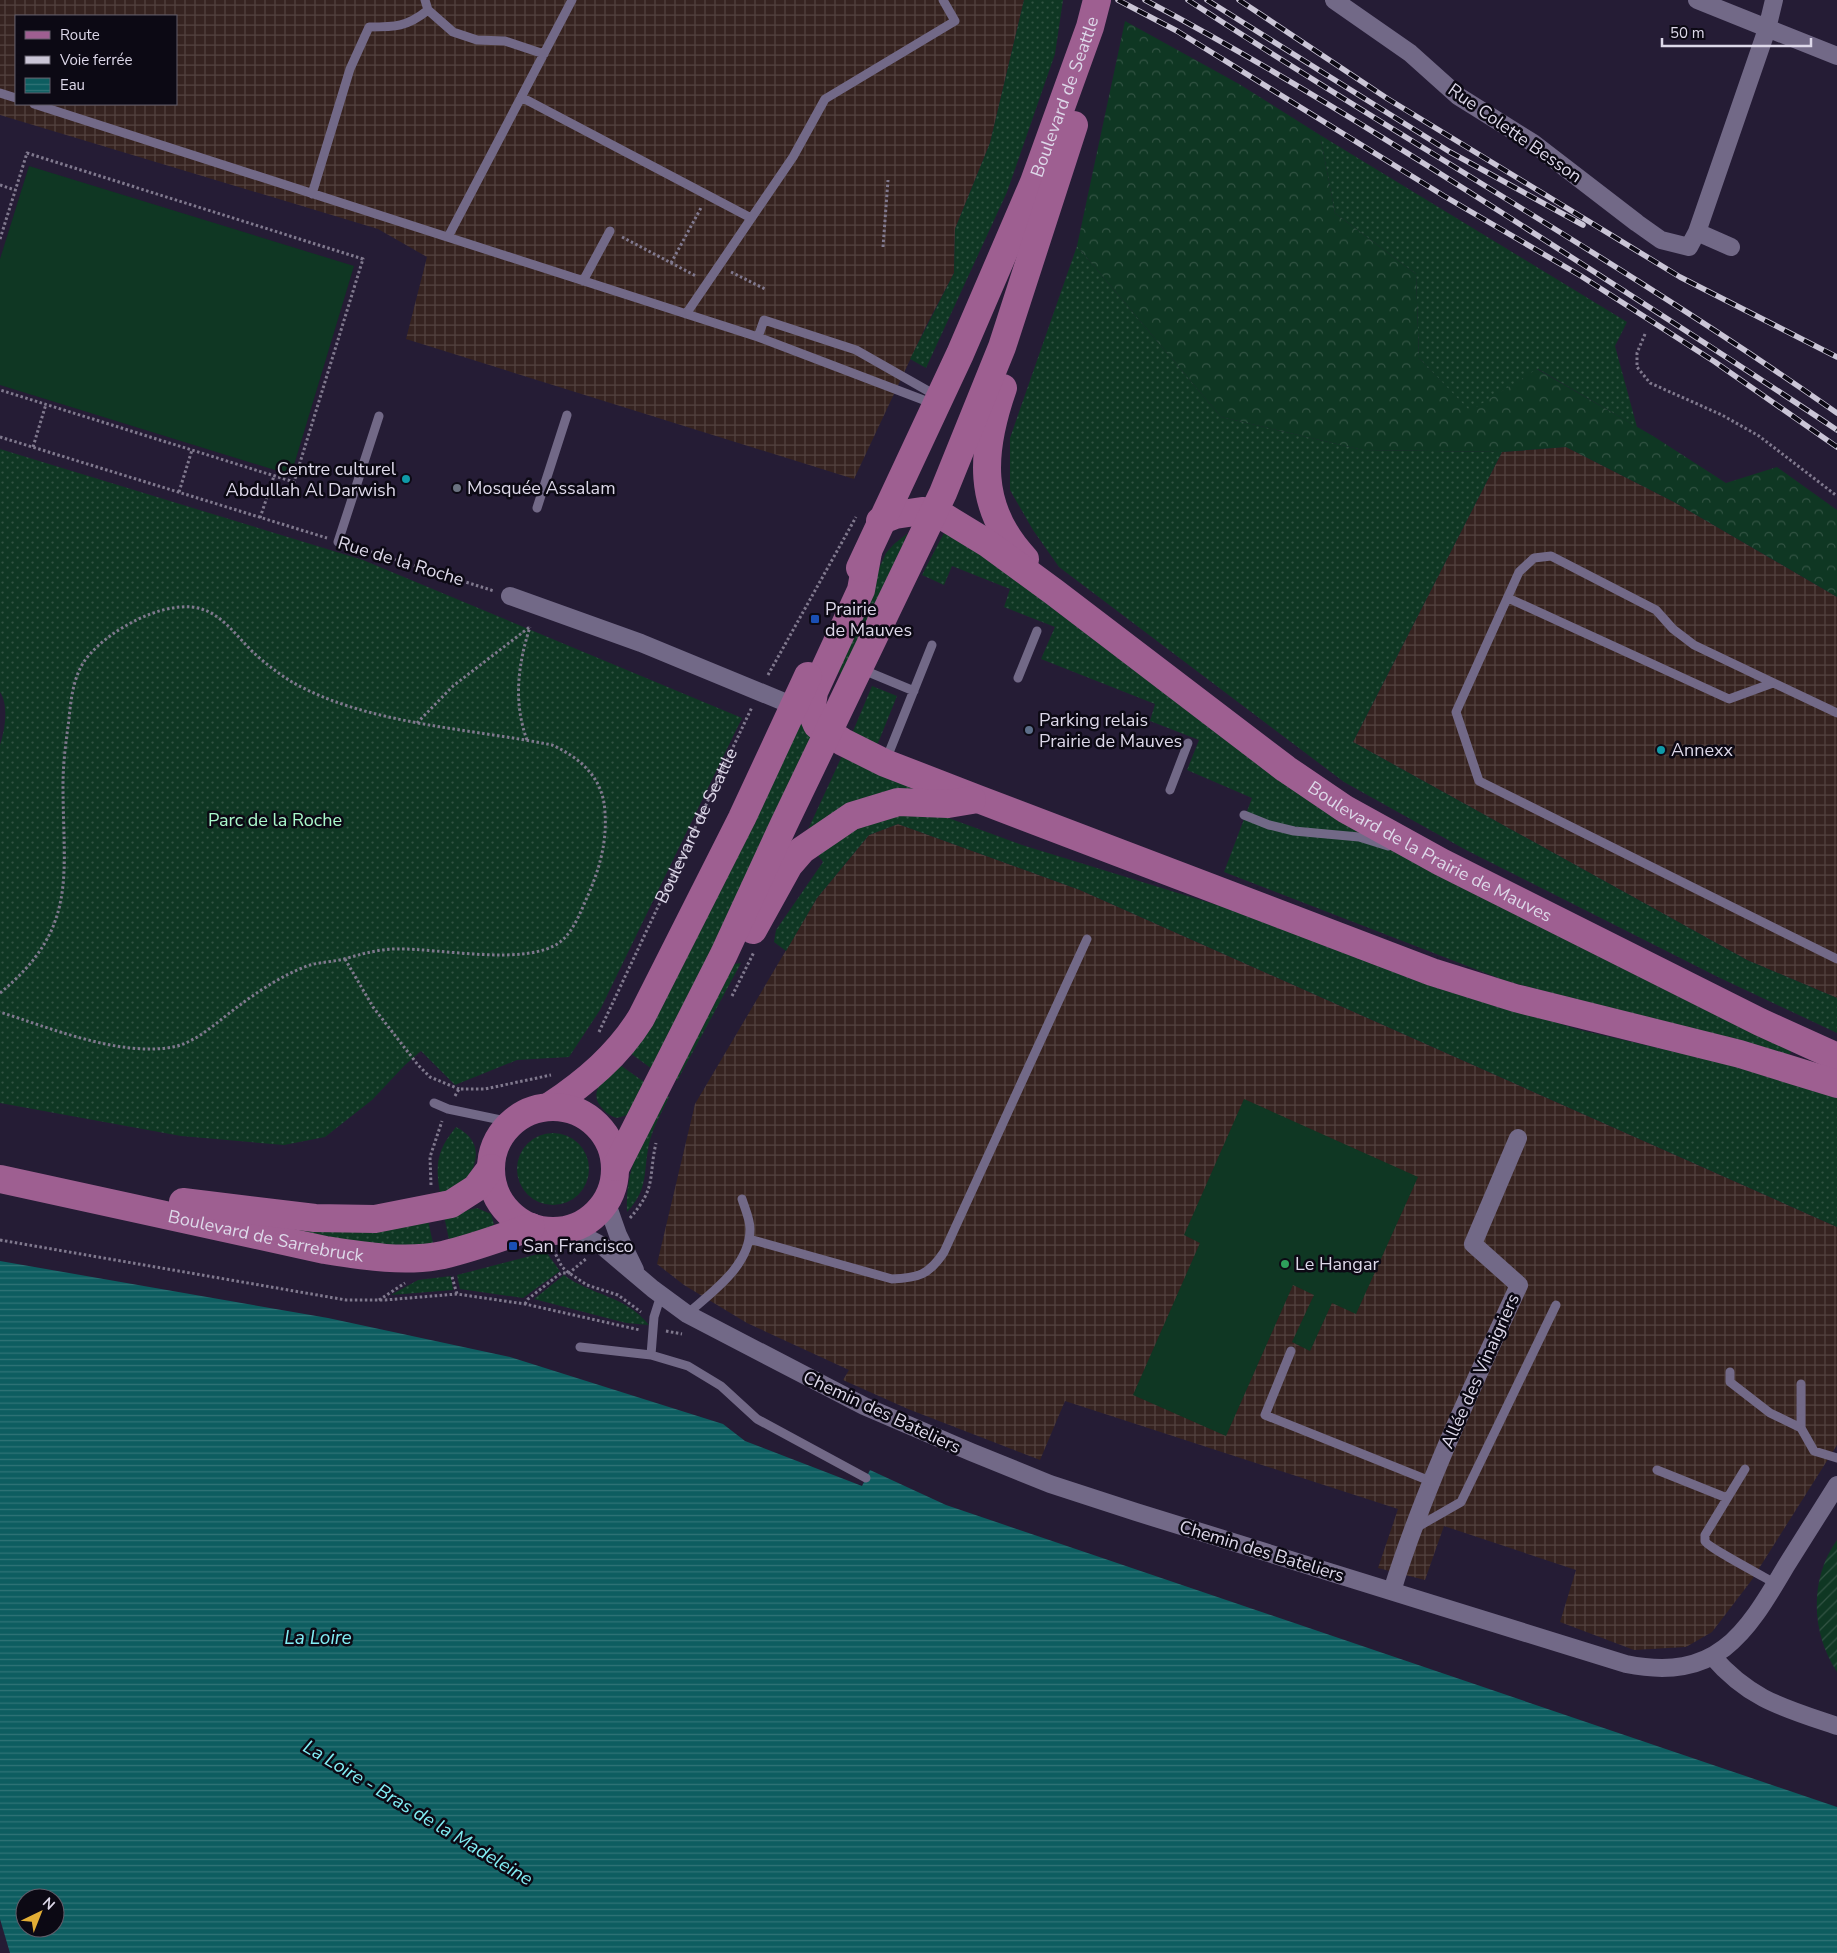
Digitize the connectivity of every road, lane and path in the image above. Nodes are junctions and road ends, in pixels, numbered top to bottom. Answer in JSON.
{"nodes":[{"id":1,"x":425,"y":0,"type":"edge"},
{"id":2,"x":572,"y":0,"type":"edge"},
{"id":3,"x":943,"y":0,"type":"edge"},
{"id":4,"x":1097,"y":0,"type":"edge"},
{"id":5,"x":1334,"y":0,"type":"edge"},
{"id":6,"x":1696,"y":0,"type":"edge"},
{"id":7,"x":1774,"y":0,"type":"edge"},
{"id":8,"x":428,"y":10,"type":"junction"},
{"id":9,"x":1090,"y":27,"type":"junction"},
{"id":10,"x":1767,"y":29,"type":"junction"},
{"id":11,"x":544,"y":54,"type":"junction"},
{"id":12,"x":1837,"y":56,"type":"edge"},
{"id":13,"x":0,"y":93,"type":"edge"},
{"id":14,"x":521,"y":97,"type":"junction"},
{"id":15,"x":15,"y":98,"type":"edge"},
{"id":16,"x":37,"y":105,"type":"edge"},
{"id":17,"x":888,"y":180,"type":"dead end"},
{"id":18,"x":0,"y":185,"type":"edge"},
{"id":19,"x":16,"y":190,"type":"junction"},
{"id":20,"x":1054,"y":192,"type":"junction"},
{"id":21,"x":312,"y":194,"type":"junction"},
{"id":22,"x":708,"y":195,"type":"junction"},
{"id":23,"x":751,"y":218,"type":"junction"},
{"id":24,"x":610,"y":231,"type":"joint"},
{"id":25,"x":1697,"y":232,"type":"junction"},
{"id":26,"x":448,"y":238,"type":"junction"},
{"id":27,"x":0,"y":239,"type":"edge"},
{"id":28,"x":883,"y":247,"type":"dead end"},
{"id":29,"x":1731,"y":247,"type":"dead end"},
{"id":30,"x":671,"y":263,"type":"junction"},
{"id":31,"x":720,"y":266,"type":"junction"},
{"id":32,"x":583,"y":281,"type":"junction"},
{"id":33,"x":708,"y":282,"type":"junction"},
{"id":34,"x":764,"y":289,"type":"dead end"},
{"id":35,"x":686,"y":314,"type":"junction"},
{"id":36,"x":1645,"y":334,"type":"dead end"},
{"id":37,"x":758,"y":336,"type":"junction"},
{"id":38,"x":0,"y":390,"type":"edge"},
{"id":39,"x":938,"y":401,"type":"junction"},
{"id":40,"x":46,"y":404,"type":"junction"},
{"id":41,"x":567,"y":415,"type":"dead end"},
{"id":42,"x":379,"y":416,"type":"dead end"},
{"id":43,"x":0,"y":437,"type":"edge"},
{"id":44,"x":964,"y":439,"type":"junction"},
{"id":45,"x":32,"y":448,"type":"junction"},
{"id":46,"x":192,"y":450,"type":"junction"},
{"id":47,"x":274,"y":476,"type":"junction"},
{"id":48,"x":179,"y":492,"type":"junction"},
{"id":49,"x":1837,"y":496,"type":"edge"},
{"id":50,"x":536,"y":508,"type":"dead end"},
{"id":51,"x":934,"y":512,"type":"junction"},
{"id":52,"x":870,"y":516,"type":"junction"},
{"id":53,"x":260,"y":518,"type":"junction"},
{"id":54,"x":338,"y":542,"type":"junction"},
{"id":55,"x":868,"y":552,"type":"junction"},
{"id":56,"x":1054,"y":592,"type":"junction"},
{"id":57,"x":510,"y":596,"type":"joint"},
{"id":58,"x":1508,"y":598,"type":"junction"},
{"id":59,"x":537,"y":605,"type":"junction"},
{"id":60,"x":531,"y":626,"type":"junction"},
{"id":61,"x":1037,"y":631,"type":"dead end"},
{"id":62,"x":932,"y":645,"type":"dead end"},
{"id":63,"x":860,"y":668,"type":"junction"},
{"id":64,"x":1018,"y":678,"type":"dead end"},
{"id":65,"x":1774,"y":682,"type":"junction"},
{"id":66,"x":760,"y":690,"type":"junction"},
{"id":67,"x":914,"y":691,"type":"junction"},
{"id":68,"x":794,"y":706,"type":"junction"},
{"id":69,"x":1837,"y":713,"type":"edge"},
{"id":70,"x":416,"y":723,"type":"junction"},
{"id":71,"x":828,"y":734,"type":"junction"},
{"id":72,"x":528,"y":740,"type":"junction"},
{"id":73,"x":1188,"y":743,"type":"dead end"},
{"id":74,"x":885,"y":762,"type":"junction"},
{"id":75,"x":1170,"y":790,"type":"dead end"},
{"id":76,"x":978,"y":800,"type":"junction"},
{"id":77,"x":1244,"y":815,"type":"dead end"},
{"id":78,"x":1442,"y":862,"type":"junction"},
{"id":79,"x":1087,"y":939,"type":"dead end"},
{"id":80,"x":724,"y":954,"type":"junction"},
{"id":81,"x":345,"y":958,"type":"junction"},
{"id":82,"x":1837,"y":959,"type":"edge"},
{"id":83,"x":0,"y":993,"type":"edge"},
{"id":84,"x":0,"y":1012,"type":"edge"},
{"id":85,"x":594,"y":1039,"type":"dead end"},
{"id":86,"x":1837,"y":1057,"type":"edge"},
{"id":87,"x":560,"y":1072,"type":"dead end"},
{"id":88,"x":1837,"y":1084,"type":"edge"},
{"id":89,"x":459,"y":1089,"type":"junction"},
{"id":90,"x":434,"y":1103,"type":"dead end"},
{"id":91,"x":550,"y":1106,"type":"junction"},
{"id":92,"x":448,"y":1109,"type":"junction"},
{"id":93,"x":512,"y":1122,"type":"junction"},
{"id":94,"x":1518,"y":1138,"type":"dead end"},
{"id":95,"x":0,"y":1167,"type":"edge"},
{"id":96,"x":616,"y":1167,"type":"junction"},
{"id":97,"x":491,"y":1168,"type":"junction"},
{"id":98,"x":0,"y":1179,"type":"edge"},
{"id":99,"x":742,"y":1199,"type":"dead end"},
{"id":100,"x":606,"y":1201,"type":"junction"},
{"id":101,"x":549,"y":1229,"type":"junction"},
{"id":102,"x":749,"y":1239,"type":"junction"},
{"id":103,"x":0,"y":1240,"type":"edge"},
{"id":104,"x":446,"y":1272,"type":"dead end"},
{"id":105,"x":561,"y":1273,"type":"dead end"},
{"id":106,"x":639,"y":1277,"type":"junction"},
{"id":107,"x":457,"y":1294,"type":"junction"},
{"id":108,"x":661,"y":1295,"type":"junction"},
{"id":109,"x":525,"y":1304,"type":"junction"},
{"id":110,"x":1556,"y":1305,"type":"dead end"},
{"id":111,"x":687,"y":1314,"type":"junction"},
{"id":112,"x":653,"y":1327,"type":"junction"},
{"id":113,"x":580,"y":1346,"type":"dead end"},
{"id":114,"x":1291,"y":1351,"type":"dead end"},
{"id":115,"x":651,"y":1355,"type":"junction"},
{"id":116,"x":1730,"y":1372,"type":"dead end"},
{"id":117,"x":1801,"y":1384,"type":"dead end"},
{"id":118,"x":1801,"y":1428,"type":"junction"},
{"id":119,"x":1837,"y":1458,"type":"edge"},
{"id":120,"x":1744,"y":1469,"type":"dead end"},
{"id":121,"x":1657,"y":1470,"type":"dead end"},
{"id":122,"x":866,"y":1478,"type":"dead end"},
{"id":123,"x":1430,"y":1481,"type":"junction"},
{"id":124,"x":1837,"y":1485,"type":"edge"},
{"id":125,"x":1727,"y":1498,"type":"junction"},
{"id":126,"x":1410,"y":1532,"type":"junction"},
{"id":127,"x":1776,"y":1584,"type":"junction"},
{"id":128,"x":1392,"y":1591,"type":"junction"},
{"id":129,"x":1712,"y":1656,"type":"junction"},
{"id":130,"x":1837,"y":1726,"type":"edge"}],
"edges":[{"from":1,"to":8,"type":"lane"},
{"from":2,"to":11,"type":"lane"},
{"from":3,"to":23,"type":"lane"},
{"from":4,"to":9,"type":"main road"},
{"from":5,"to":25,"type":"street","name":"Rue Colette Besson"},
{"from":6,"to":10,"type":"street"},
{"from":7,"to":10,"type":"street"},
{"from":8,"to":11,"type":"lane"},
{"from":8,"to":21,"type":"lane"},
{"from":9,"to":20,"type":"main road","name":"Boulevard de Seattle"},
{"from":9,"to":39,"type":"main road","name":"Boulevard de Seattle"},
{"from":10,"to":12,"type":"street"},
{"from":10,"to":25,"type":"street"},
{"from":11,"to":14,"type":"lane"},
{"from":13,"to":15,"type":"lane"},
{"from":14,"to":22,"type":"lane"},
{"from":14,"to":26,"type":"lane"},
{"from":16,"to":21,"type":"lane"},
{"from":17,"to":28,"type":"path"},
{"from":18,"to":19,"type":"path"},
{"from":19,"to":27,"type":"path"},
{"from":19,"to":47,"type":"path"},
{"from":20,"to":44,"type":"main road","name":"Boulevard de Seattle"},
{"from":20,"to":56,"type":"main road","name":"Boulevard de la Prairie de Mauves"},
{"from":21,"to":26,"type":"lane"},
{"from":22,"to":23,"type":"lane"},
{"from":22,"to":30,"type":"path"},
{"from":23,"to":31,"type":"lane"},
{"from":24,"to":30,"type":"path"},
{"from":24,"to":32,"type":"lane"},
{"from":25,"to":29,"type":"street"},
{"from":26,"to":32,"type":"lane"},
{"from":30,"to":33,"type":"path"},
{"from":31,"to":33,"type":"lane"},
{"from":31,"to":34,"type":"path"},
{"from":32,"to":35,"type":"lane"},
{"from":33,"to":35,"type":"lane"},
{"from":35,"to":37,"type":"lane"},
{"from":36,"to":49,"type":"path"},
{"from":37,"to":39,"type":"lane"},
{"from":37,"to":39,"type":"lane"},
{"from":38,"to":40,"type":"path"},
{"from":39,"to":44,"type":"main road"},
{"from":39,"to":52,"type":"main road","name":"Boulevard de Seattle"},
{"from":40,"to":45,"type":"path"},
{"from":40,"to":46,"type":"path"},
{"from":41,"to":50,"type":"lane"},
{"from":42,"to":54,"type":"lane"},
{"from":43,"to":45,"type":"path","name":"Rue de la Roche"},
{"from":44,"to":51,"type":"main road","name":"Boulevard de Seattle"},
{"from":45,"to":48,"type":"path","name":"Rue de la Roche"},
{"from":46,"to":47,"type":"path"},
{"from":46,"to":48,"type":"path"},
{"from":47,"to":53,"type":"path"},
{"from":48,"to":53,"type":"path","name":"Rue de la Roche"},
{"from":51,"to":52,"type":"main road"},
{"from":51,"to":56,"type":"main road","name":"Boulevard de la Prairie de Mauves"},
{"from":51,"to":63,"type":"main road","name":"Boulevard de Seattle"},
{"from":52,"to":55,"type":"main road","name":"Boulevard de Seattle"},
{"from":52,"to":66,"type":"path","name":"Boulevard de Seattle"},
{"from":53,"to":54,"type":"path","name":"Rue de la Roche"},
{"from":54,"to":57,"type":"path","name":"Rue de la Roche"},
{"from":55,"to":68,"type":"main road","name":"Boulevard de Seattle"},
{"from":55,"to":71,"type":"main road","name":"Boulevard de Seattle"},
{"from":56,"to":78,"type":"main road","name":"Boulevard de la Prairie de Mauves"},
{"from":57,"to":59,"type":"street"},
{"from":58,"to":65,"type":"lane"},
{"from":58,"to":65,"type":"lane"},
{"from":58,"to":82,"type":"lane"},
{"from":59,"to":60,"type":"path"},
{"from":59,"to":66,"type":"street"},
{"from":60,"to":70,"type":"path"},
{"from":60,"to":72,"type":"path"},
{"from":61,"to":64,"type":"lane"},
{"from":62,"to":67,"type":"lane"},
{"from":63,"to":67,"type":"lane"},
{"from":63,"to":71,"type":"main road","name":"Boulevard de Seattle"},
{"from":65,"to":69,"type":"lane"},
{"from":66,"to":68,"type":"street"},
{"from":66,"to":85,"type":"path","name":"Boulevard de Seattle"},
{"from":67,"to":74,"type":"lane"},
{"from":68,"to":91,"type":"main road","name":"Boulevard de Seattle"},
{"from":70,"to":72,"type":"path"},
{"from":70,"to":83,"type":"path"},
{"from":71,"to":74,"type":"main road"},
{"from":71,"to":80,"type":"main road","name":"Boulevard de Seattle"},
{"from":72,"to":81,"type":"path"},
{"from":73,"to":75,"type":"lane"},
{"from":74,"to":76,"type":"main road"},
{"from":76,"to":80,"type":"main road"},
{"from":76,"to":88,"type":"main road"},
{"from":77,"to":78,"type":"lane"},
{"from":78,"to":86,"type":"main road","name":"Boulevard de la Prairie de Mauves"},
{"from":79,"to":102,"type":"lane"},
{"from":80,"to":96,"type":"main road","name":"Boulevard de Seattle"},
{"from":81,"to":84,"type":"path"},
{"from":81,"to":89,"type":"path"},
{"from":87,"to":89,"type":"path"},
{"from":89,"to":92,"type":"path"},
{"from":90,"to":92,"type":"lane"},
{"from":91,"to":93,"type":"main road"},
{"from":91,"to":96,"type":"main road"},
{"from":92,"to":93,"type":"lane"},
{"from":93,"to":97,"type":"main road"},
{"from":94,"to":123,"type":"street","name":"Allée des Vinaigriers"},
{"from":95,"to":97,"type":"main road","name":"Boulevard de Sarrebruck"},
{"from":96,"to":100,"type":"main road"},
{"from":97,"to":101,"type":"main road"},
{"from":98,"to":101,"type":"main road","name":"Boulevard de Sarrebruck"},
{"from":99,"to":102,"type":"lane"},
{"from":100,"to":101,"type":"main road"},
{"from":100,"to":106,"type":"street","name":"Chemin des Bateliers"},
{"from":101,"to":106,"type":"street","name":"Chemin des Bateliers"},
{"from":101,"to":112,"type":"path"},
{"from":102,"to":111,"type":"lane"},
{"from":103,"to":107,"type":"path"},
{"from":104,"to":107,"type":"path"},
{"from":105,"to":109,"type":"path"},
{"from":106,"to":108,"type":"street","name":"Chemin des Bateliers"},
{"from":107,"to":109,"type":"path"},
{"from":108,"to":111,"type":"street","name":"Chemin des Bateliers"},
{"from":108,"to":112,"type":"lane"},
{"from":109,"to":112,"type":"path"},
{"from":110,"to":126,"type":"lane","name":"Allée des Vinaigriers"},
{"from":111,"to":128,"type":"street","name":"Chemin des Bateliers"},
{"from":112,"to":115,"type":"lane"},
{"from":113,"to":115,"type":"lane"},
{"from":114,"to":123,"type":"lane"},
{"from":115,"to":122,"type":"lane"},
{"from":116,"to":118,"type":"lane"},
{"from":117,"to":118,"type":"lane"},
{"from":118,"to":119,"type":"lane"},
{"from":120,"to":125,"type":"lane"},
{"from":121,"to":125,"type":"lane"},
{"from":123,"to":126,"type":"street","name":"Allée des Vinaigriers"},
{"from":124,"to":127,"type":"street","name":"Chemin des Bateliers"},
{"from":125,"to":127,"type":"lane"},
{"from":126,"to":128,"type":"street","name":"Allée des Vinaigriers"},
{"from":127,"to":129,"type":"street","name":"Chemin des Bateliers"},
{"from":128,"to":129,"type":"street","name":"Chemin des Bateliers"},
{"from":129,"to":130,"type":"street"}]}
